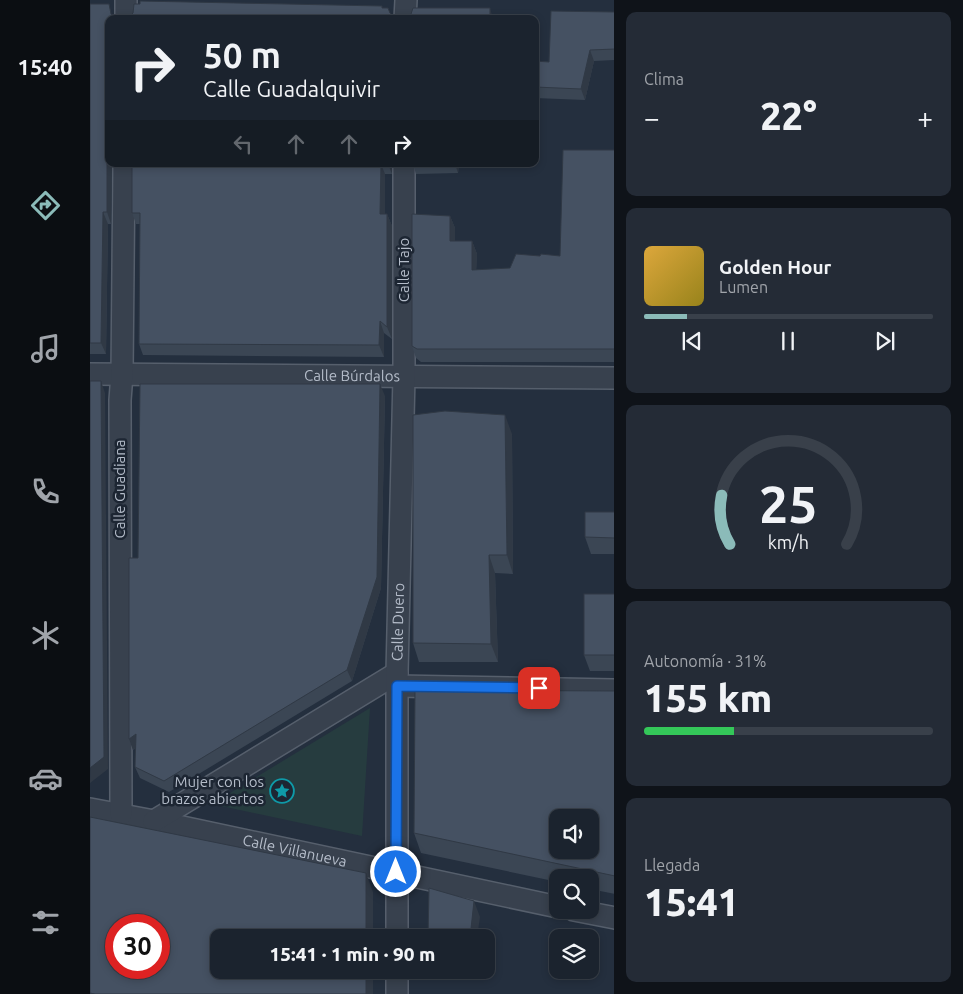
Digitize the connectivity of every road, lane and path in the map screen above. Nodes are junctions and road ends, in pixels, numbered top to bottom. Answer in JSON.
{"nodes":[{"id":1,"x":126,"y":0,"type":"edge"},
{"id":2,"x":406,"y":0,"type":"edge"},
{"id":3,"x":126,"y":15,"type":"edge"},
{"id":4,"x":405,"y":15,"type":"edge"},
{"id":5,"x":124,"y":167,"type":"edge"},
{"id":6,"x":404,"y":167,"type":"edge"},
{"id":7,"x":90,"y":374,"type":"edge"},
{"id":8,"x":122,"y":374,"type":"junction"},
{"id":9,"x":404,"y":376,"type":"junction"},
{"id":10,"x":614,"y":378,"type":"edge"},
{"id":11,"x":397,"y":680,"type":"junction"},
{"id":12,"x":614,"y":690,"type":"edge"},
{"id":13,"x":90,"y":809,"type":"edge"},
{"id":14,"x":121,"y":814,"type":"junction"},
{"id":15,"x":154,"y":821,"type":"junction"},
{"id":16,"x":396,"y":872,"type":"junction"},
{"id":17,"x":549,"y":904,"type":"edge"},
{"id":18,"x":599,"y":915,"type":"edge"},
{"id":19,"x":614,"y":918,"type":"edge"},
{"id":20,"x":396,"y":929,"type":"edge"},
{"id":21,"x":397,"y":979,"type":"edge"},
{"id":22,"x":397,"y":994,"type":"edge"}],
"edges":[{"from":1,"to":3,"type":"street"},
{"from":2,"to":4,"type":"street"},
{"from":5,"to":8,"type":"street","name":"Calle Guadiana"},
{"from":6,"to":9,"type":"street","name":"Calle Tajo"},
{"from":7,"to":8,"type":"street","name":"Calle Búrdalos"},
{"from":8,"to":9,"type":"street","name":"Calle Búrdalos"},
{"from":8,"to":14,"type":"street","name":"Calle Guadiana"},
{"from":9,"to":10,"type":"street","name":"Calle Búrdalos"},
{"from":9,"to":11,"type":"street","name":"Calle Duero"},
{"from":11,"to":12,"type":"street"},
{"from":11,"to":15,"type":"street","name":"Calle Duero"},
{"from":11,"to":16,"type":"street"},
{"from":13,"to":14,"type":"street","name":"Calle Villanueva"},
{"from":14,"to":15,"type":"street","name":"Calle Villanueva"},
{"from":15,"to":16,"type":"street","name":"Calle Villanueva"},
{"from":16,"to":17,"type":"street","name":"Calle Villanueva"},
{"from":16,"to":20,"type":"street"},
{"from":18,"to":19,"type":"street"},
{"from":21,"to":22,"type":"street"}]}
